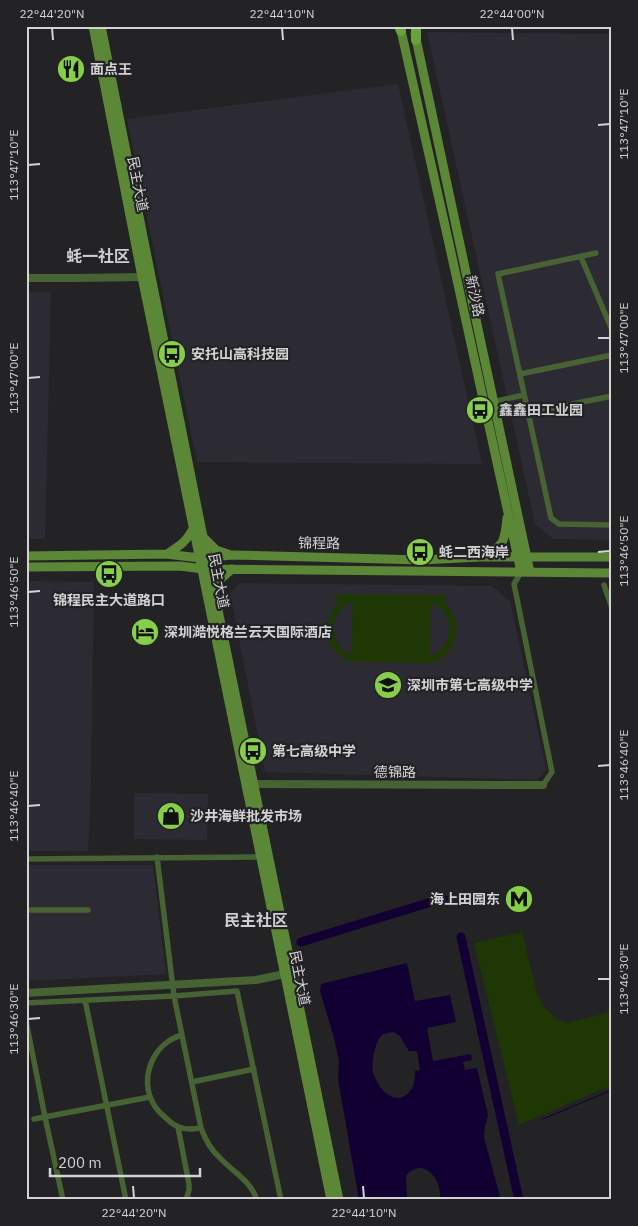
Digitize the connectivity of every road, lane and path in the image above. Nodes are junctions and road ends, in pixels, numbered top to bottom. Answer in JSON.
{"nodes":[{"id":1,"x":93,"y":26,"type":"edge"},
{"id":2,"x":102,"y":26,"type":"edge"},
{"id":3,"x":415,"y":26,"type":"edge"},
{"id":4,"x":400,"y":28,"type":"edge"},
{"id":5,"x":416,"y":40,"type":"joint"},
{"id":6,"x":596,"y":253,"type":"dead end"},
{"id":7,"x":581,"y":257,"type":"junction"},
{"id":8,"x":146,"y":277,"type":"junction"},
{"id":9,"x":26,"y":278,"type":"edge"},
{"id":10,"x":612,"y":330,"type":"edge"},
{"id":11,"x":612,"y":355,"type":"edge"},
{"id":12,"x":520,"y":374,"type":"junction"},
{"id":13,"x":524,"y":395,"type":"junction"},
{"id":14,"x":612,"y":396,"type":"edge"},
{"id":15,"x":489,"y":402,"type":"junction"},
{"id":16,"x":528,"y":413,"type":"junction"},
{"id":17,"x":508,"y":508,"type":"junction"},
{"id":18,"x":612,"y":525,"type":"edge"},
{"id":19,"x":194,"y":527,"type":"junction"},
{"id":20,"x":522,"y":531,"type":"junction"},
{"id":21,"x":203,"y":537,"type":"junction"},
{"id":22,"x":166,"y":554,"type":"junction"},
{"id":23,"x":233,"y":555,"type":"junction"},
{"id":24,"x":26,"y":556,"type":"edge"},
{"id":25,"x":548,"y":556,"type":"junction"},
{"id":26,"x":480,"y":557,"type":"junction"},
{"id":27,"x":612,"y":557,"type":"edge"},
{"id":28,"x":204,"y":558,"type":"junction"},
{"id":29,"x":523,"y":558,"type":"junction"},
{"id":30,"x":180,"y":566,"type":"junction"},
{"id":31,"x":26,"y":567,"type":"edge"},
{"id":32,"x":206,"y":569,"type":"junction"},
{"id":33,"x":232,"y":569,"type":"junction"},
{"id":34,"x":526,"y":572,"type":"junction"},
{"id":35,"x":612,"y":572,"type":"edge"},
{"id":36,"x":604,"y":585,"type":"dead end"},
{"id":37,"x":210,"y":589,"type":"junction"},
{"id":38,"x":612,"y":608,"type":"edge"},
{"id":39,"x":250,"y":784,"type":"junction"},
{"id":40,"x":543,"y":785,"type":"joint"},
{"id":41,"x":157,"y":857,"type":"junction"},
{"id":42,"x":261,"y":857,"type":"junction"},
{"id":43,"x":26,"y":859,"type":"edge"},
{"id":44,"x":26,"y":910,"type":"edge"},
{"id":45,"x":88,"y":910,"type":"dead end"},
{"id":46,"x":289,"y":972,"type":"junction"},
{"id":47,"x":173,"y":984,"type":"junction"},
{"id":48,"x":26,"y":993,"type":"edge"},
{"id":49,"x":174,"y":996,"type":"junction"},
{"id":50,"x":86,"y":1000,"type":"junction"},
{"id":51,"x":26,"y":1003,"type":"edge"},
{"id":52,"x":26,"y":1021,"type":"edge"},
{"id":53,"x":182,"y":1035,"type":"junction"},
{"id":54,"x":254,"y":1069,"type":"junction"},
{"id":55,"x":192,"y":1082,"type":"junction"},
{"id":56,"x":150,"y":1097,"type":"junction"},
{"id":57,"x":106,"y":1105,"type":"junction"},
{"id":58,"x":45,"y":1117,"type":"junction"},
{"id":59,"x":34,"y":1119,"type":"dead end"},
{"id":60,"x":178,"y":1127,"type":"junction"},
{"id":61,"x":201,"y":1128,"type":"junction"},
{"id":62,"x":63,"y":1200,"type":"edge"},
{"id":63,"x":126,"y":1200,"type":"edge"},
{"id":64,"x":186,"y":1200,"type":"edge"},
{"id":65,"x":257,"y":1200,"type":"edge"},
{"id":66,"x":280,"y":1200,"type":"edge"},
{"id":67,"x":331,"y":1200,"type":"edge"},
{"id":68,"x":339,"y":1200,"type":"edge"}],
"edges":[{"from":1,"to":8,"type":"main road","name":"民主大道"},
{"from":2,"to":8,"type":"main road","name":"民主大道"},
{"from":3,"to":5,"type":"main road"},
{"from":4,"to":15,"type":"main road","name":"新沙路"},
{"from":5,"to":15,"type":"main road","name":"新沙路"},
{"from":6,"to":7,"type":"street"},
{"from":7,"to":10,"type":"street"},
{"from":7,"to":12,"type":"street"},
{"from":8,"to":9,"type":"street"},
{"from":8,"to":19,"type":"main road","name":"民主大道"},
{"from":8,"to":21,"type":"main road","name":"民主大道"},
{"from":11,"to":12,"type":"street"},
{"from":12,"to":13,"type":"street"},
{"from":13,"to":15,"type":"street"},
{"from":13,"to":16,"type":"street"},
{"from":14,"to":16,"type":"street"},
{"from":15,"to":17,"type":"main road","name":"新沙路"},
{"from":15,"to":20,"type":"main road","name":"新沙路"},
{"from":16,"to":18,"type":"street"},
{"from":17,"to":26,"type":"main road"},
{"from":17,"to":29,"type":"main road","name":"新沙路"},
{"from":19,"to":22,"type":"main road"},
{"from":19,"to":28,"type":"main road","name":"民主大道"},
{"from":20,"to":25,"type":"main road"},
{"from":20,"to":29,"type":"main road","name":"新沙路"},
{"from":21,"to":23,"type":"main road"},
{"from":21,"to":28,"type":"main road","name":"民主大道"},
{"from":22,"to":24,"type":"main road","name":"锦程路"},
{"from":22,"to":28,"type":"main road","name":"锦程路"},
{"from":23,"to":26,"type":"main road","name":"锦程路"},
{"from":23,"to":28,"type":"main road","name":"锦程路"},
{"from":25,"to":27,"type":"main road","name":"锦程路"},
{"from":25,"to":29,"type":"main road","name":"锦程路"},
{"from":26,"to":29,"type":"main road","name":"锦程路"},
{"from":28,"to":32,"type":"main road","name":"民主大道"},
{"from":29,"to":34,"type":"main road","name":"新沙路"},
{"from":30,"to":31,"type":"main road","name":"锦程路"},
{"from":30,"to":32,"type":"main road","name":"锦程路"},
{"from":30,"to":37,"type":"main road"},
{"from":32,"to":33,"type":"main road","name":"锦程路"},
{"from":32,"to":37,"type":"main road","name":"民主大道"},
{"from":33,"to":34,"type":"main road","name":"锦程路"},
{"from":33,"to":37,"type":"main road"},
{"from":34,"to":35,"type":"main road","name":"锦程路"},
{"from":34,"to":40,"type":"street"},
{"from":36,"to":38,"type":"street"},
{"from":37,"to":39,"type":"main road","name":"民主大道"},
{"from":39,"to":40,"type":"street","name":"德锦路"},
{"from":39,"to":42,"type":"main road","name":"民主大道"},
{"from":39,"to":46,"type":"main road","name":"民主大道"},
{"from":41,"to":42,"type":"street"},
{"from":41,"to":43,"type":"street"},
{"from":41,"to":47,"type":"street"},
{"from":42,"to":46,"type":"main road","name":"民主大道"},
{"from":44,"to":45,"type":"street"},
{"from":46,"to":47,"type":"street"},
{"from":46,"to":67,"type":"main road","name":"民主大道"},
{"from":46,"to":68,"type":"main road","name":"民主大道"},
{"from":47,"to":48,"type":"street"},
{"from":47,"to":49,"type":"street"},
{"from":49,"to":50,"type":"street"},
{"from":49,"to":53,"type":"street"},
{"from":49,"to":54,"type":"street"},
{"from":50,"to":51,"type":"street"},
{"from":50,"to":57,"type":"street"},
{"from":52,"to":58,"type":"street"},
{"from":53,"to":55,"type":"street"},
{"from":53,"to":56,"type":"street"},
{"from":54,"to":55,"type":"street"},
{"from":54,"to":66,"type":"street"},
{"from":55,"to":61,"type":"street"},
{"from":56,"to":57,"type":"street"},
{"from":56,"to":60,"type":"street"},
{"from":57,"to":58,"type":"street"},
{"from":57,"to":63,"type":"street"},
{"from":58,"to":59,"type":"street"},
{"from":58,"to":62,"type":"street"},
{"from":60,"to":61,"type":"street"},
{"from":60,"to":64,"type":"street"},
{"from":61,"to":65,"type":"street"}]}
